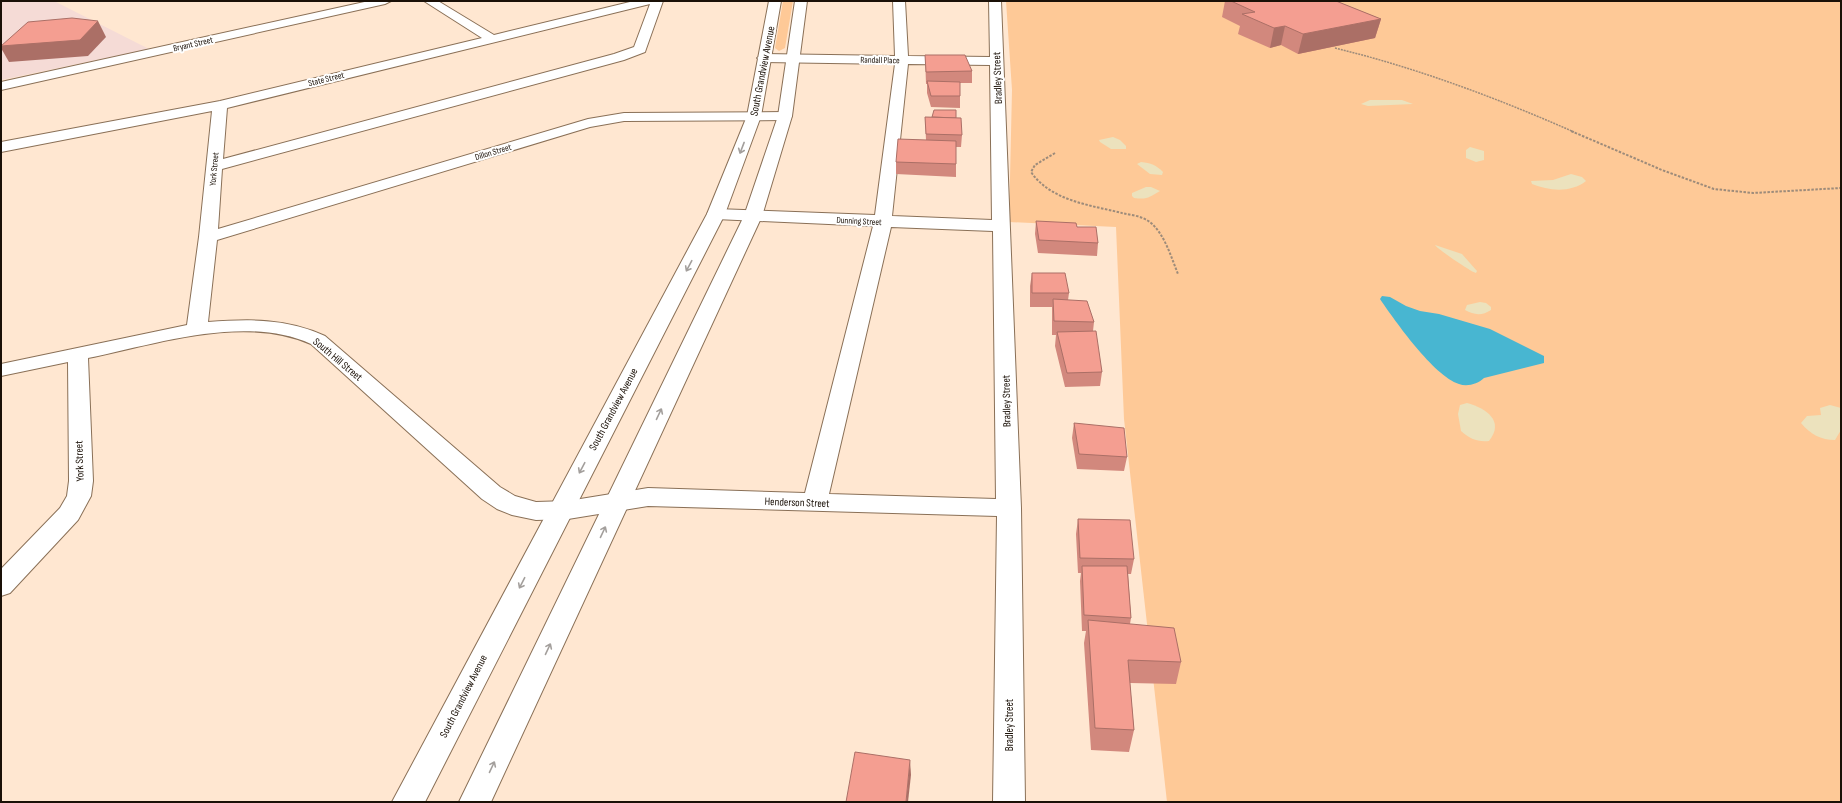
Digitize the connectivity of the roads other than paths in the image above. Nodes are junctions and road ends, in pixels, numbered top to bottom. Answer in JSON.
{"nodes":[{"id":1,"x":385,"y":1,"type":"edge"},
{"id":2,"x":430,"y":1,"type":"edge"},
{"id":3,"x":648,"y":1,"type":"edge"},
{"id":4,"x":657,"y":1,"type":"edge"},
{"id":5,"x":776,"y":1,"type":"edge"},
{"id":6,"x":801,"y":1,"type":"edge"},
{"id":7,"x":899,"y":1,"type":"edge"},
{"id":8,"x":995,"y":1,"type":"edge"},
{"id":9,"x":493,"y":39,"type":"junction"},
{"id":10,"x":764,"y":58,"type":"junction"},
{"id":11,"x":792,"y":59,"type":"junction"},
{"id":12,"x":902,"y":60,"type":"junction"},
{"id":13,"x":997,"y":61,"type":"junction"},
{"id":14,"x":1,"y":86,"type":"edge"},
{"id":15,"x":220,"y":105,"type":"junction"},
{"id":16,"x":754,"y":116,"type":"junction"},
{"id":17,"x":785,"y":116,"type":"junction"},
{"id":18,"x":1,"y":147,"type":"edge"},
{"id":19,"x":214,"y":166,"type":"junction"},
{"id":20,"x":716,"y":214,"type":"junction"},
{"id":21,"x":753,"y":216,"type":"junction"},
{"id":22,"x":883,"y":222,"type":"junction"},
{"id":23,"x":1002,"y":226,"type":"junction"},
{"id":24,"x":208,"y":237,"type":"junction"},
{"id":25,"x":197,"y":329,"type":"junction"},
{"id":26,"x":78,"y":354,"type":"junction"},
{"id":27,"x":1,"y":370,"type":"edge"},
{"id":28,"x":618,"y":500,"type":"junction"},
{"id":29,"x":815,"y":502,"type":"junction"},
{"id":30,"x":586,"y":508,"type":"joint"},
{"id":31,"x":1009,"y":508,"type":"junction"},
{"id":32,"x":559,"y":512,"type":"junction"},
{"id":33,"x":1,"y":586,"type":"edge"},
{"id":34,"x":408,"y":802,"type":"edge"},
{"id":35,"x":475,"y":802,"type":"edge"},
{"id":36,"x":1009,"y":802,"type":"edge"}],
"edges":[{"from":1,"to":14,"type":"street","name":"Bryant Street"},
{"from":2,"to":9,"type":"street"},
{"from":3,"to":9,"type":"street","name":"State Street"},
{"from":4,"to":19,"type":"street"},
{"from":5,"to":10,"type":"street","name":"South Grandview Avenue"},
{"from":6,"to":11,"type":"street"},
{"from":7,"to":12,"type":"street"},
{"from":8,"to":13,"type":"street","name":"Bradley Street"},
{"from":9,"to":15,"type":"street","name":"State Street"},
{"from":10,"to":11,"type":"street","name":"Randall Place"},
{"from":10,"to":16,"type":"street","name":"South Grandview Avenue"},
{"from":11,"to":12,"type":"street","name":"Randall Place"},
{"from":11,"to":17,"type":"street"},
{"from":12,"to":13,"type":"street","name":"Randall Place"},
{"from":12,"to":22,"type":"street"},
{"from":13,"to":23,"type":"street","name":"Bradley Street"},
{"from":15,"to":18,"type":"street","name":"State Street"},
{"from":15,"to":19,"type":"street","name":"York Street"},
{"from":16,"to":17,"type":"street","name":"Dillon Street"},
{"from":16,"to":20,"type":"street","name":"South Grandview Avenue","one_way":true},
{"from":16,"to":24,"type":"street","name":"Dillon Street"},
{"from":17,"to":21,"type":"street"},
{"from":19,"to":24,"type":"street","name":"York Street"},
{"from":20,"to":21,"type":"street","name":"Dunning Street"},
{"from":20,"to":32,"type":"street","name":"South Grandview Avenue","one_way":true},
{"from":21,"to":22,"type":"street","name":"Dunning Street"},
{"from":28,"to":21,"type":"street","one_way":true},
{"from":22,"to":23,"type":"street","name":"Dunning Street"},
{"from":22,"to":29,"type":"street"},
{"from":23,"to":31,"type":"street","name":"Bradley Street"},
{"from":24,"to":25,"type":"street","name":"York Street"},
{"from":25,"to":26,"type":"street","name":"South Hill Street"},
{"from":25,"to":32,"type":"street","name":"South Hill Street"},
{"from":26,"to":27,"type":"street","name":"South Hill Street"},
{"from":26,"to":33,"type":"street","name":"York Street"},
{"from":28,"to":29,"type":"street","name":"Henderson Street"},
{"from":28,"to":30,"type":"street","name":"Henderson Street"},
{"from":35,"to":28,"type":"street","one_way":true},
{"from":29,"to":31,"type":"street","name":"Henderson Street"},
{"from":30,"to":32,"type":"street","name":"South Hill Street"},
{"from":31,"to":36,"type":"street","name":"Bradley Street"},
{"from":32,"to":34,"type":"street","name":"South Grandview Avenue","one_way":true}]}
